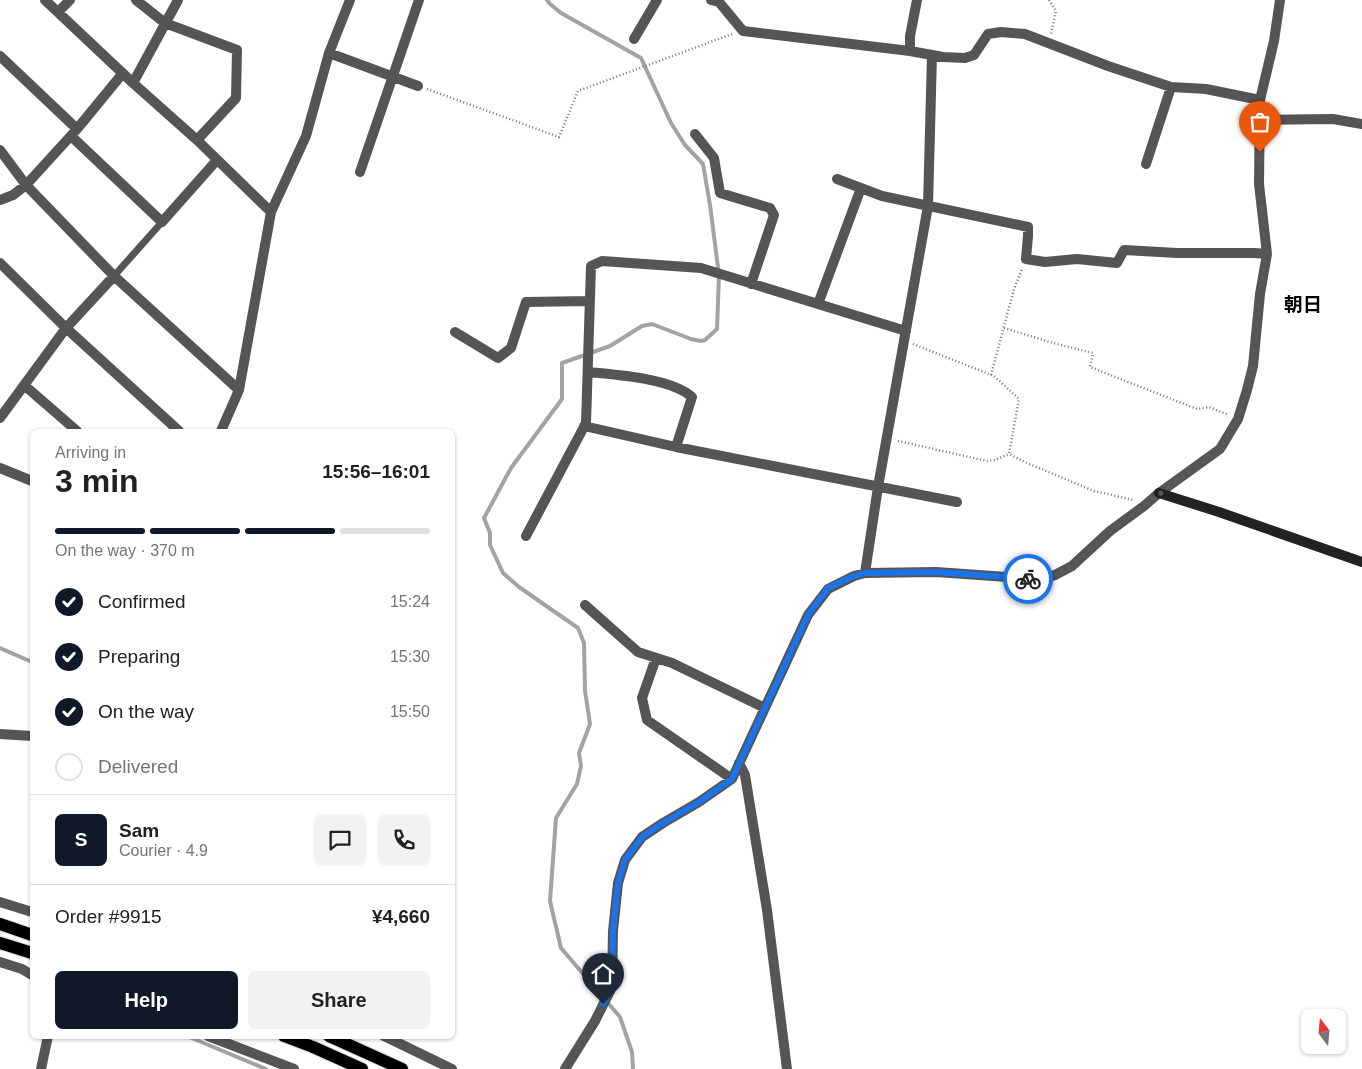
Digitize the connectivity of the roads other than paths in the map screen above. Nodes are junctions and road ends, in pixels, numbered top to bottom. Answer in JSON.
{"nodes":[{"id":1,"x":45,"y":0,"type":"edge"},
{"id":2,"x":70,"y":0,"type":"edge"},
{"id":3,"x":136,"y":0,"type":"edge"},
{"id":4,"x":178,"y":0,"type":"edge"},
{"id":5,"x":350,"y":0,"type":"edge"},
{"id":6,"x":419,"y":0,"type":"edge"},
{"id":7,"x":657,"y":0,"type":"edge"},
{"id":8,"x":711,"y":0,"type":"edge"},
{"id":9,"x":917,"y":0,"type":"edge"},
{"id":10,"x":1280,"y":0,"type":"edge"},
{"id":11,"x":58,"y":12,"type":"junction"},
{"id":12,"x":165,"y":23,"type":"junction"},
{"id":13,"x":634,"y":39,"type":"dead end"},
{"id":14,"x":910,"y":51,"type":"junction"},
{"id":15,"x":328,"y":53,"type":"junction"},
{"id":16,"x":932,"y":55,"type":"junction"},
{"id":17,"x":0,"y":56,"type":"edge"},
{"id":18,"x":123,"y":73,"type":"junction"},
{"id":19,"x":392,"y":76,"type":"junction"},
{"id":20,"x":133,"y":83,"type":"junction"},
{"id":21,"x":418,"y":86,"type":"road end"},
{"id":22,"x":1171,"y":87,"type":"junction"},
{"id":23,"x":1260,"y":100,"type":"junction"},
{"id":24,"x":1260,"y":120,"type":"junction"},
{"id":25,"x":1362,"y":124,"type":"edge"},
{"id":26,"x":74,"y":133,"type":"junction"},
{"id":27,"x":695,"y":134,"type":"dead end"},
{"id":28,"x":198,"y":140,"type":"junction"},
{"id":29,"x":0,"y":150,"type":"edge"},
{"id":30,"x":217,"y":160,"type":"junction"},
{"id":31,"x":1146,"y":164,"type":"dead end"},
{"id":32,"x":360,"y":172,"type":"dead end"},
{"id":33,"x":837,"y":179,"type":"dead end"},
{"id":34,"x":26,"y":185,"type":"junction"},
{"id":35,"x":861,"y":188,"type":"junction"},
{"id":36,"x":0,"y":200,"type":"edge"},
{"id":37,"x":928,"y":206,"type":"junction"},
{"id":38,"x":271,"y":212,"type":"junction"},
{"id":39,"x":162,"y":222,"type":"junction"},
{"id":40,"x":1267,"y":254,"type":"junction"},
{"id":41,"x":0,"y":263,"type":"edge"},
{"id":42,"x":114,"y":276,"type":"junction"},
{"id":43,"x":751,"y":284,"type":"junction"},
{"id":44,"x":590,"y":301,"type":"junction"},
{"id":45,"x":818,"y":304,"type":"junction"},
{"id":46,"x":66,"y":328,"type":"junction"},
{"id":47,"x":456,"y":332,"type":"dead end"},
{"id":48,"x":906,"y":336,"type":"junction"},
{"id":49,"x":588,"y":372,"type":"junction"},
{"id":50,"x":24,"y":385,"type":"junction"},
{"id":51,"x":239,"y":390,"type":"junction"},
{"id":52,"x":0,"y":418,"type":"edge"},
{"id":53,"x":584,"y":426,"type":"junction"},
{"id":54,"x":75,"y":429,"type":"edge"},
{"id":55,"x":177,"y":429,"type":"edge"},
{"id":56,"x":222,"y":429,"type":"edge"},
{"id":57,"x":676,"y":447,"type":"junction"},
{"id":58,"x":0,"y":468,"type":"edge"},
{"id":59,"x":30,"y":480,"type":"edge"},
{"id":60,"x":878,"y":487,"type":"junction"},
{"id":61,"x":1159,"y":493,"type":"junction"},
{"id":62,"x":957,"y":502,"type":"dead end"},
{"id":63,"x":526,"y":536,"type":"dead end"},
{"id":64,"x":1362,"y":562,"type":"edge"},
{"id":65,"x":865,"y":573,"type":"junction"},
{"id":66,"x":585,"y":605,"type":"dead end"},
{"id":67,"x":656,"y":658,"type":"junction"},
{"id":68,"x":765,"y":708,"type":"junction"},
{"id":69,"x":0,"y":734,"type":"edge"},
{"id":70,"x":30,"y":736,"type":"edge"},
{"id":71,"x":739,"y":764,"type":"junction"},
{"id":72,"x":732,"y":779,"type":"junction"},
{"id":73,"x":0,"y":902,"type":"edge"},
{"id":74,"x":30,"y":911,"type":"edge"},
{"id":75,"x":0,"y":924,"type":"edge"},
{"id":76,"x":30,"y":934,"type":"edge"},
{"id":77,"x":0,"y":943,"type":"edge"},
{"id":78,"x":30,"y":952,"type":"edge"},
{"id":79,"x":0,"y":962,"type":"edge"},
{"id":80,"x":30,"y":974,"type":"edge"},
{"id":81,"x":47,"y":1039,"type":"edge"},
{"id":82,"x":216,"y":1039,"type":"edge"},
{"id":83,"x":292,"y":1039,"type":"edge"},
{"id":84,"x":336,"y":1039,"type":"edge"},
{"id":85,"x":390,"y":1039,"type":"edge"},
{"id":86,"x":41,"y":1069,"type":"edge"},
{"id":87,"x":294,"y":1069,"type":"edge"},
{"id":88,"x":362,"y":1069,"type":"edge"},
{"id":89,"x":402,"y":1069,"type":"edge"},
{"id":90,"x":452,"y":1069,"type":"edge"},
{"id":91,"x":565,"y":1069,"type":"edge"},
{"id":92,"x":787,"y":1069,"type":"edge"}],
"edges":[{"from":1,"to":11,"type":"street"},
{"from":2,"to":11,"type":"street"},
{"from":3,"to":12,"type":"street"},
{"from":4,"to":12,"type":"street"},
{"from":5,"to":15,"type":"street"},
{"from":6,"to":19,"type":"street"},
{"from":7,"to":13,"type":"street"},
{"from":8,"to":14,"type":"street"},
{"from":9,"to":14,"type":"street"},
{"from":10,"to":23,"type":"street"},
{"from":11,"to":18,"type":"street"},
{"from":12,"to":20,"type":"street"},
{"from":12,"to":28,"type":"street"},
{"from":14,"to":16,"type":"street"},
{"from":15,"to":19,"type":"street"},
{"from":15,"to":38,"type":"street"},
{"from":16,"to":22,"type":"street"},
{"from":16,"to":37,"type":"street"},
{"from":17,"to":26,"type":"street"},
{"from":18,"to":20,"type":"street"},
{"from":18,"to":26,"type":"street"},
{"from":19,"to":21,"type":"street"},
{"from":19,"to":32,"type":"street"},
{"from":20,"to":28,"type":"street"},
{"from":22,"to":23,"type":"street"},
{"from":22,"to":31,"type":"street"},
{"from":23,"to":24,"type":"street"},
{"from":24,"to":25,"type":"street"},
{"from":24,"to":40,"type":"street"},
{"from":26,"to":34,"type":"street"},
{"from":26,"to":39,"type":"street"},
{"from":27,"to":43,"type":"street"},
{"from":28,"to":30,"type":"street"},
{"from":29,"to":34,"type":"street"},
{"from":30,"to":38,"type":"street"},
{"from":30,"to":39,"type":"street"},
{"from":33,"to":35,"type":"street"},
{"from":34,"to":36,"type":"street"},
{"from":34,"to":42,"type":"street"},
{"from":35,"to":37,"type":"street"},
{"from":35,"to":45,"type":"street"},
{"from":37,"to":40,"type":"street"},
{"from":37,"to":48,"type":"street"},
{"from":38,"to":51,"type":"street"},
{"from":39,"to":42,"type":"lane"},
{"from":40,"to":61,"type":"street"},
{"from":41,"to":46,"type":"street"},
{"from":42,"to":46,"type":"street"},
{"from":42,"to":51,"type":"street"},
{"from":43,"to":44,"type":"street"},
{"from":43,"to":45,"type":"street"},
{"from":44,"to":47,"type":"street"},
{"from":44,"to":49,"type":"street"},
{"from":45,"to":48,"type":"street"},
{"from":46,"to":50,"type":"street"},
{"from":46,"to":55,"type":"street"},
{"from":48,"to":60,"type":"street"},
{"from":49,"to":53,"type":"street"},
{"from":49,"to":57,"type":"street"},
{"from":50,"to":52,"type":"street"},
{"from":50,"to":54,"type":"street"},
{"from":51,"to":56,"type":"street"},
{"from":53,"to":57,"type":"street"},
{"from":53,"to":63,"type":"street"},
{"from":57,"to":60,"type":"street"},
{"from":58,"to":59,"type":"street"},
{"from":60,"to":62,"type":"street"},
{"from":60,"to":65,"type":"street"},
{"from":61,"to":64,"type":"street"},
{"from":61,"to":65,"type":"street"},
{"from":65,"to":68,"type":"street"},
{"from":66,"to":67,"type":"street"},
{"from":67,"to":68,"type":"street"},
{"from":67,"to":72,"type":"street"},
{"from":68,"to":71,"type":"street"},
{"from":69,"to":70,"type":"street"},
{"from":71,"to":72,"type":"street"},
{"from":71,"to":92,"type":"street"},
{"from":72,"to":91,"type":"street"},
{"from":73,"to":74,"type":"street"},
{"from":75,"to":76,"type":"main road"},
{"from":77,"to":78,"type":"main road"},
{"from":79,"to":80,"type":"street"},
{"from":81,"to":86,"type":"street"},
{"from":82,"to":87,"type":"street"},
{"from":83,"to":88,"type":"main road"},
{"from":84,"to":89,"type":"main road"},
{"from":85,"to":90,"type":"street"}]}
